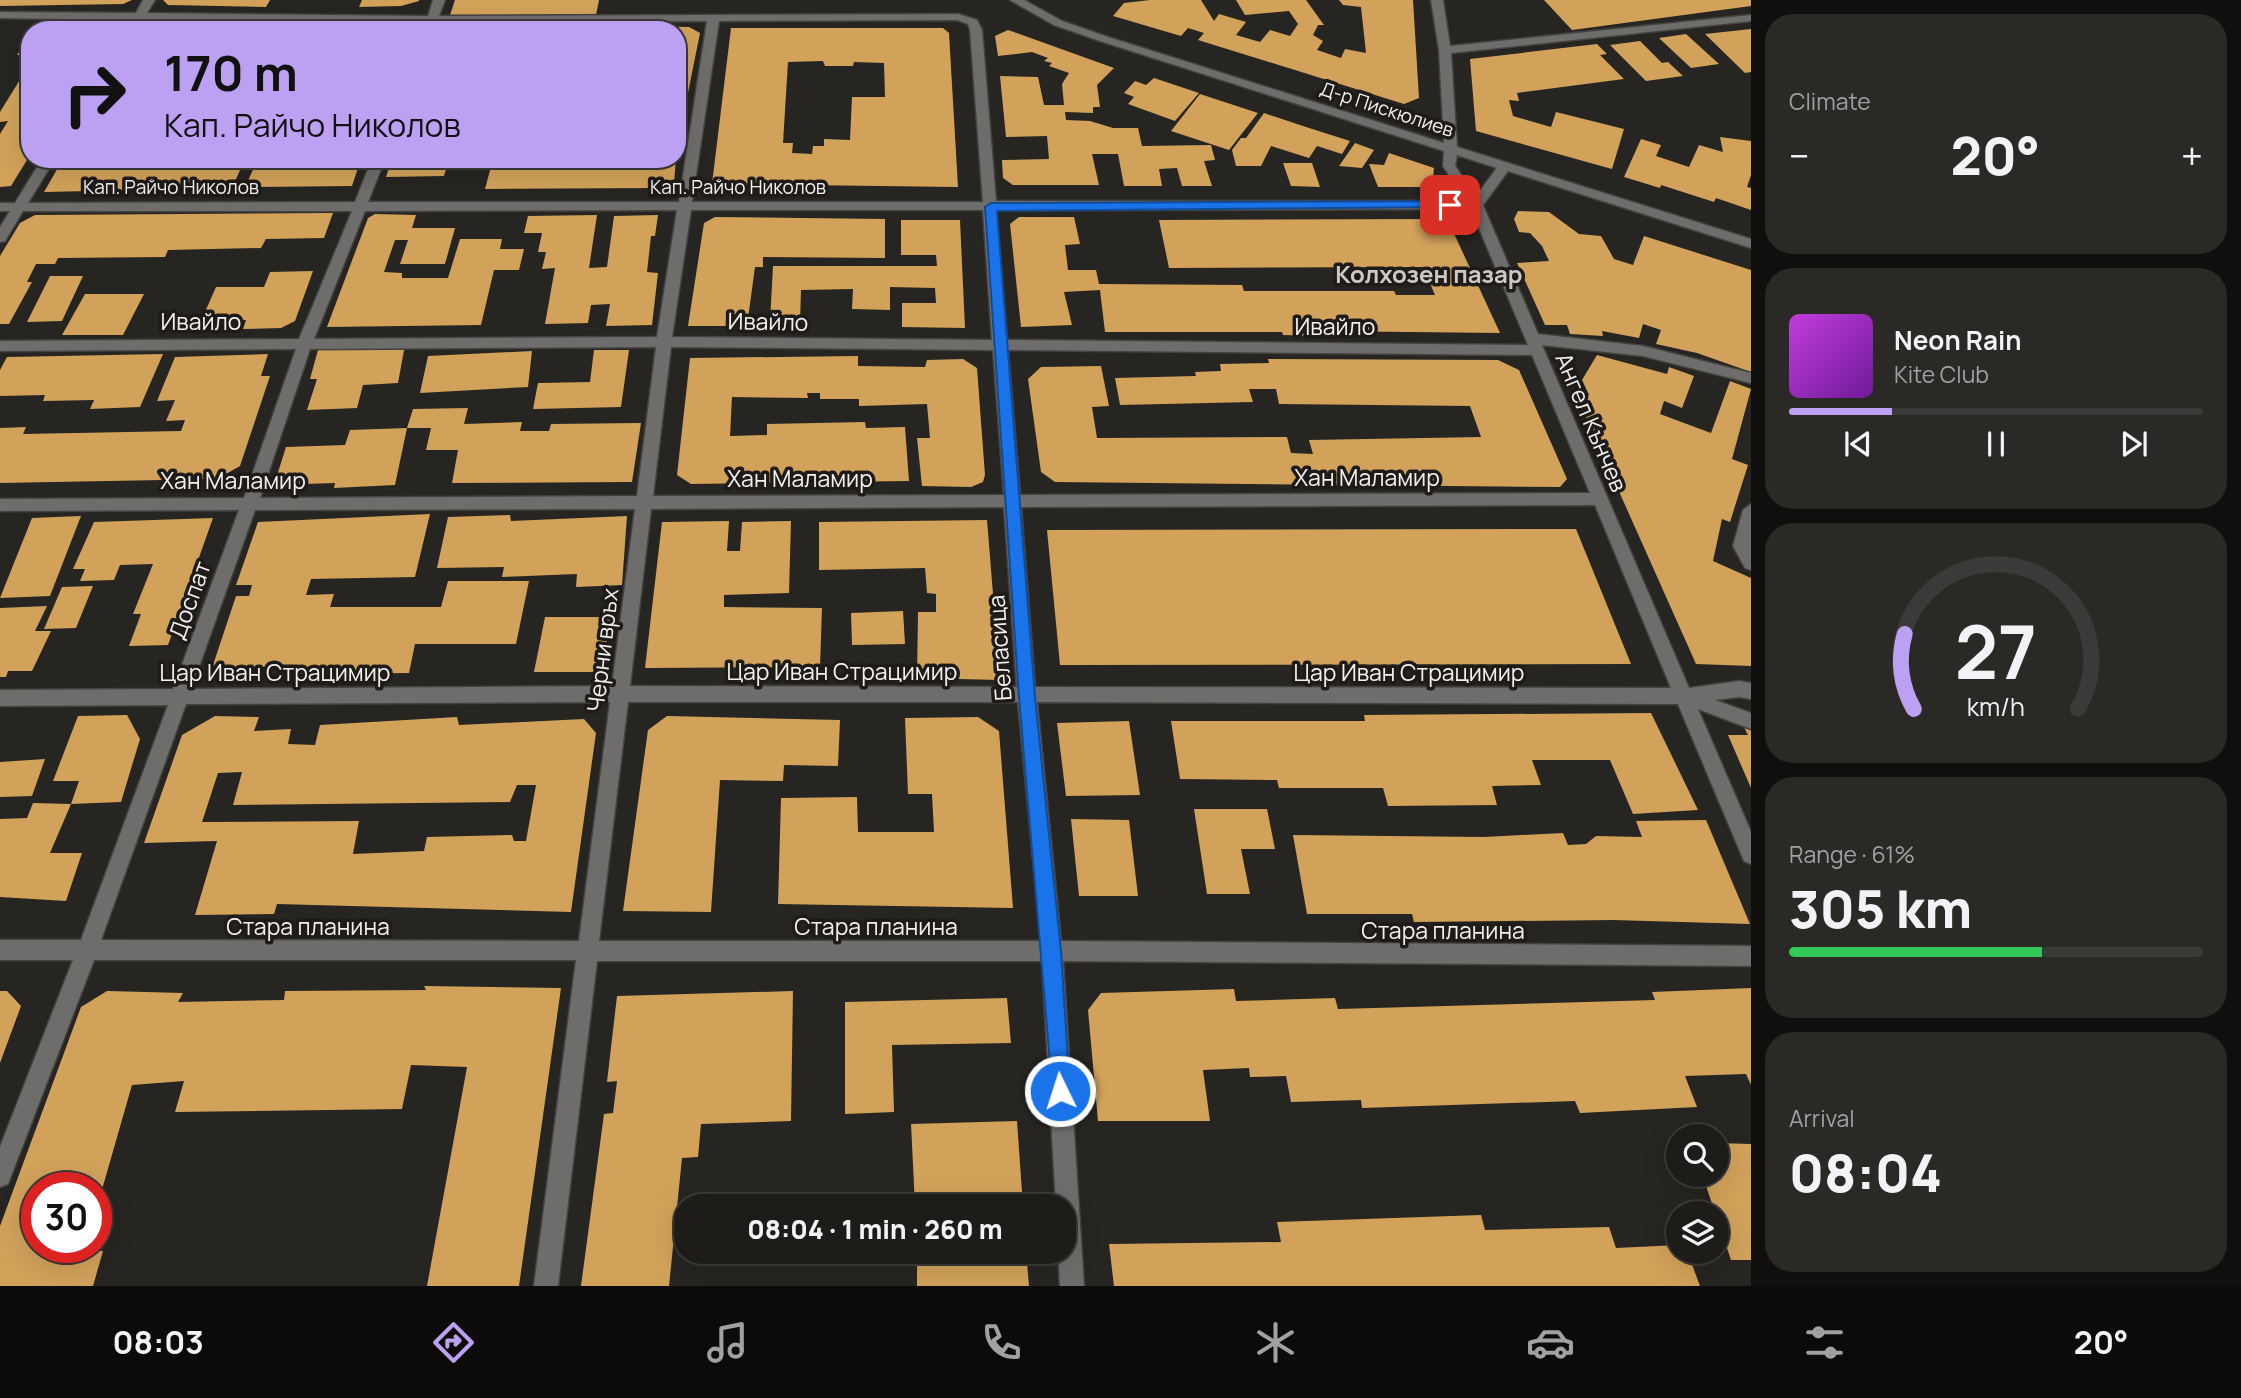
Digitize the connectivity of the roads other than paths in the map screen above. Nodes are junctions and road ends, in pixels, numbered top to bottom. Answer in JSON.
{"nodes":[{"id":1,"x":149,"y":0,"type":"edge"},
{"id":2,"x":439,"y":0,"type":"edge"},
{"id":3,"x":1016,"y":0,"type":"edge"},
{"id":4,"x":1437,"y":0,"type":"edge"},
{"id":5,"x":0,"y":15,"type":"edge"},
{"id":6,"x":140,"y":15,"type":"junction"},
{"id":7,"x":1751,"y":18,"type":"edge"},
{"id":8,"x":713,"y":20,"type":"junction"},
{"id":9,"x":136,"y":21,"type":"edge"},
{"id":10,"x":314,"y":21,"type":"edge"},
{"id":11,"x":431,"y":21,"type":"edge"},
{"id":12,"x":656,"y":21,"type":"edge"},
{"id":13,"x":1445,"y":50,"type":"junction"},
{"id":14,"x":1451,"y":150,"type":"junction"},
{"id":15,"x":1504,"y":167,"type":"junction"},
{"id":16,"x":43,"y":168,"type":"edge"},
{"id":17,"x":376,"y":168,"type":"edge"},
{"id":18,"x":1476,"y":205,"type":"junction"},
{"id":19,"x":362,"y":206,"type":"junction"},
{"id":20,"x":687,"y":206,"type":"junction"},
{"id":21,"x":0,"y":207,"type":"edge"},
{"id":22,"x":19,"y":207,"type":"junction"},
{"id":23,"x":991,"y":207,"type":"junction"},
{"id":24,"x":0,"y":237,"type":"edge"},
{"id":25,"x":1751,"y":244,"type":"edge"},
{"id":26,"x":664,"y":342,"type":"junction"},
{"id":27,"x":305,"y":343,"type":"junction"},
{"id":28,"x":1534,"y":344,"type":"junction"},
{"id":29,"x":0,"y":346,"type":"edge"},
{"id":30,"x":1001,"y":346,"type":"junction"},
{"id":31,"x":1751,"y":378,"type":"edge"},
{"id":32,"x":1600,"y":499,"type":"junction"},
{"id":33,"x":1012,"y":500,"type":"junction"},
{"id":34,"x":644,"y":501,"type":"junction"},
{"id":35,"x":250,"y":503,"type":"junction"},
{"id":36,"x":0,"y":505,"type":"edge"},
{"id":37,"x":1751,"y":510,"type":"edge"},
{"id":38,"x":1751,"y":563,"type":"edge"},
{"id":39,"x":1751,"y":691,"type":"edge"},
{"id":40,"x":621,"y":694,"type":"junction"},
{"id":41,"x":1684,"y":696,"type":"junction"},
{"id":42,"x":179,"y":697,"type":"junction"},
{"id":43,"x":1027,"y":697,"type":"junction"},
{"id":44,"x":0,"y":698,"type":"edge"},
{"id":45,"x":1751,"y":721,"type":"edge"},
{"id":46,"x":1751,"y":855,"type":"edge"},
{"id":47,"x":0,"y":950,"type":"edge"},
{"id":48,"x":588,"y":950,"type":"junction"},
{"id":49,"x":87,"y":951,"type":"junction"},
{"id":50,"x":1052,"y":951,"type":"junction"},
{"id":51,"x":1751,"y":956,"type":"edge"},
{"id":52,"x":0,"y":1176,"type":"edge"},
{"id":53,"x":546,"y":1286,"type":"edge"},
{"id":54,"x":1072,"y":1286,"type":"edge"}],
"edges":[{"from":1,"to":6,"type":"street"},
{"from":2,"to":11,"type":"street"},
{"from":3,"to":14,"type":"street","name":"Д-р Пискюлиев"},
{"from":4,"to":13,"type":"street","name":"Ангел Кънчев"},
{"from":5,"to":6,"type":"street"},
{"from":6,"to":9,"type":"street"},
{"from":6,"to":10,"type":"street"},
{"from":7,"to":13,"type":"street"},
{"from":8,"to":12,"type":"street"},
{"from":8,"to":20,"type":"street","name":"Черни връх"},
{"from":8,"to":23,"type":"street","name":"Беласица"},
{"from":13,"to":14,"type":"street","name":"Ангел Кънчев"},
{"from":14,"to":15,"type":"street","name":"Д-р Пискюлиев"},
{"from":14,"to":18,"type":"street","name":"Ангел Кънчев"},
{"from":15,"to":18,"type":"street"},
{"from":15,"to":25,"type":"street","name":"Д-р Пискюлиев"},
{"from":16,"to":22,"type":"street"},
{"from":17,"to":19,"type":"street","name":"Доспат"},
{"from":18,"to":23,"type":"street","name":"Кап. Райчо Николов"},
{"from":18,"to":28,"type":"street","name":"Ангел Кънчев"},
{"from":19,"to":20,"type":"street","name":"Кап. Райчо Николов"},
{"from":19,"to":22,"type":"street","name":"Кап. Райчо Николов"},
{"from":19,"to":27,"type":"street","name":"Доспат"},
{"from":20,"to":23,"type":"street","name":"Кап. Райчо Николов"},
{"from":20,"to":26,"type":"street","name":"Черни връх"},
{"from":21,"to":22,"type":"street","name":"Кап. Райчо Николов"},
{"from":22,"to":24,"type":"street"},
{"from":23,"to":30,"type":"street","name":"Беласица"},
{"from":26,"to":27,"type":"street","name":"Ивайло"},
{"from":26,"to":30,"type":"street","name":"Ивайло"},
{"from":26,"to":34,"type":"street","name":"Черни връх"},
{"from":27,"to":29,"type":"street","name":"Ивайло"},
{"from":27,"to":35,"type":"street","name":"Доспат"},
{"from":28,"to":30,"type":"street","name":"Ивайло"},
{"from":28,"to":31,"type":"street","name":"Ивайло"},
{"from":28,"to":32,"type":"street","name":"Ангел Кънчев"},
{"from":30,"to":33,"type":"street","name":"Беласица"},
{"from":32,"to":33,"type":"street","name":"Хан Маламир"},
{"from":32,"to":41,"type":"street","name":"Ангел Кънчев"},
{"from":33,"to":34,"type":"street","name":"Хан Маламир"},
{"from":33,"to":43,"type":"street","name":"Беласица"},
{"from":34,"to":35,"type":"street","name":"Хан Маламир"},
{"from":34,"to":40,"type":"street","name":"Черни връх"},
{"from":35,"to":36,"type":"street","name":"Хан Маламир"},
{"from":35,"to":42,"type":"street","name":"Доспат"},
{"from":37,"to":38,"type":"street"},
{"from":39,"to":41,"type":"street"},
{"from":40,"to":42,"type":"street","name":"Цар Иван Страцимир"},
{"from":40,"to":43,"type":"street","name":"Цар Иван Страцимир"},
{"from":40,"to":48,"type":"street","name":"Черни връх"},
{"from":41,"to":43,"type":"street","name":"Цар Иван Страцимир"},
{"from":41,"to":45,"type":"street"},
{"from":41,"to":46,"type":"street","name":"Ангел Кънчев"},
{"from":42,"to":44,"type":"street","name":"Цар Иван Страцимир"},
{"from":42,"to":49,"type":"street","name":"Доспат"},
{"from":43,"to":50,"type":"street","name":"Беласица"},
{"from":47,"to":49,"type":"street","name":"Стара планина"},
{"from":48,"to":49,"type":"street","name":"Стара планина"},
{"from":48,"to":50,"type":"street","name":"Стара планина"},
{"from":48,"to":53,"type":"street","name":"Черни връх"},
{"from":49,"to":52,"type":"street","name":"Доспат"},
{"from":50,"to":51,"type":"street","name":"Стара планина"},
{"from":50,"to":54,"type":"street","name":"Беласица"}]}
